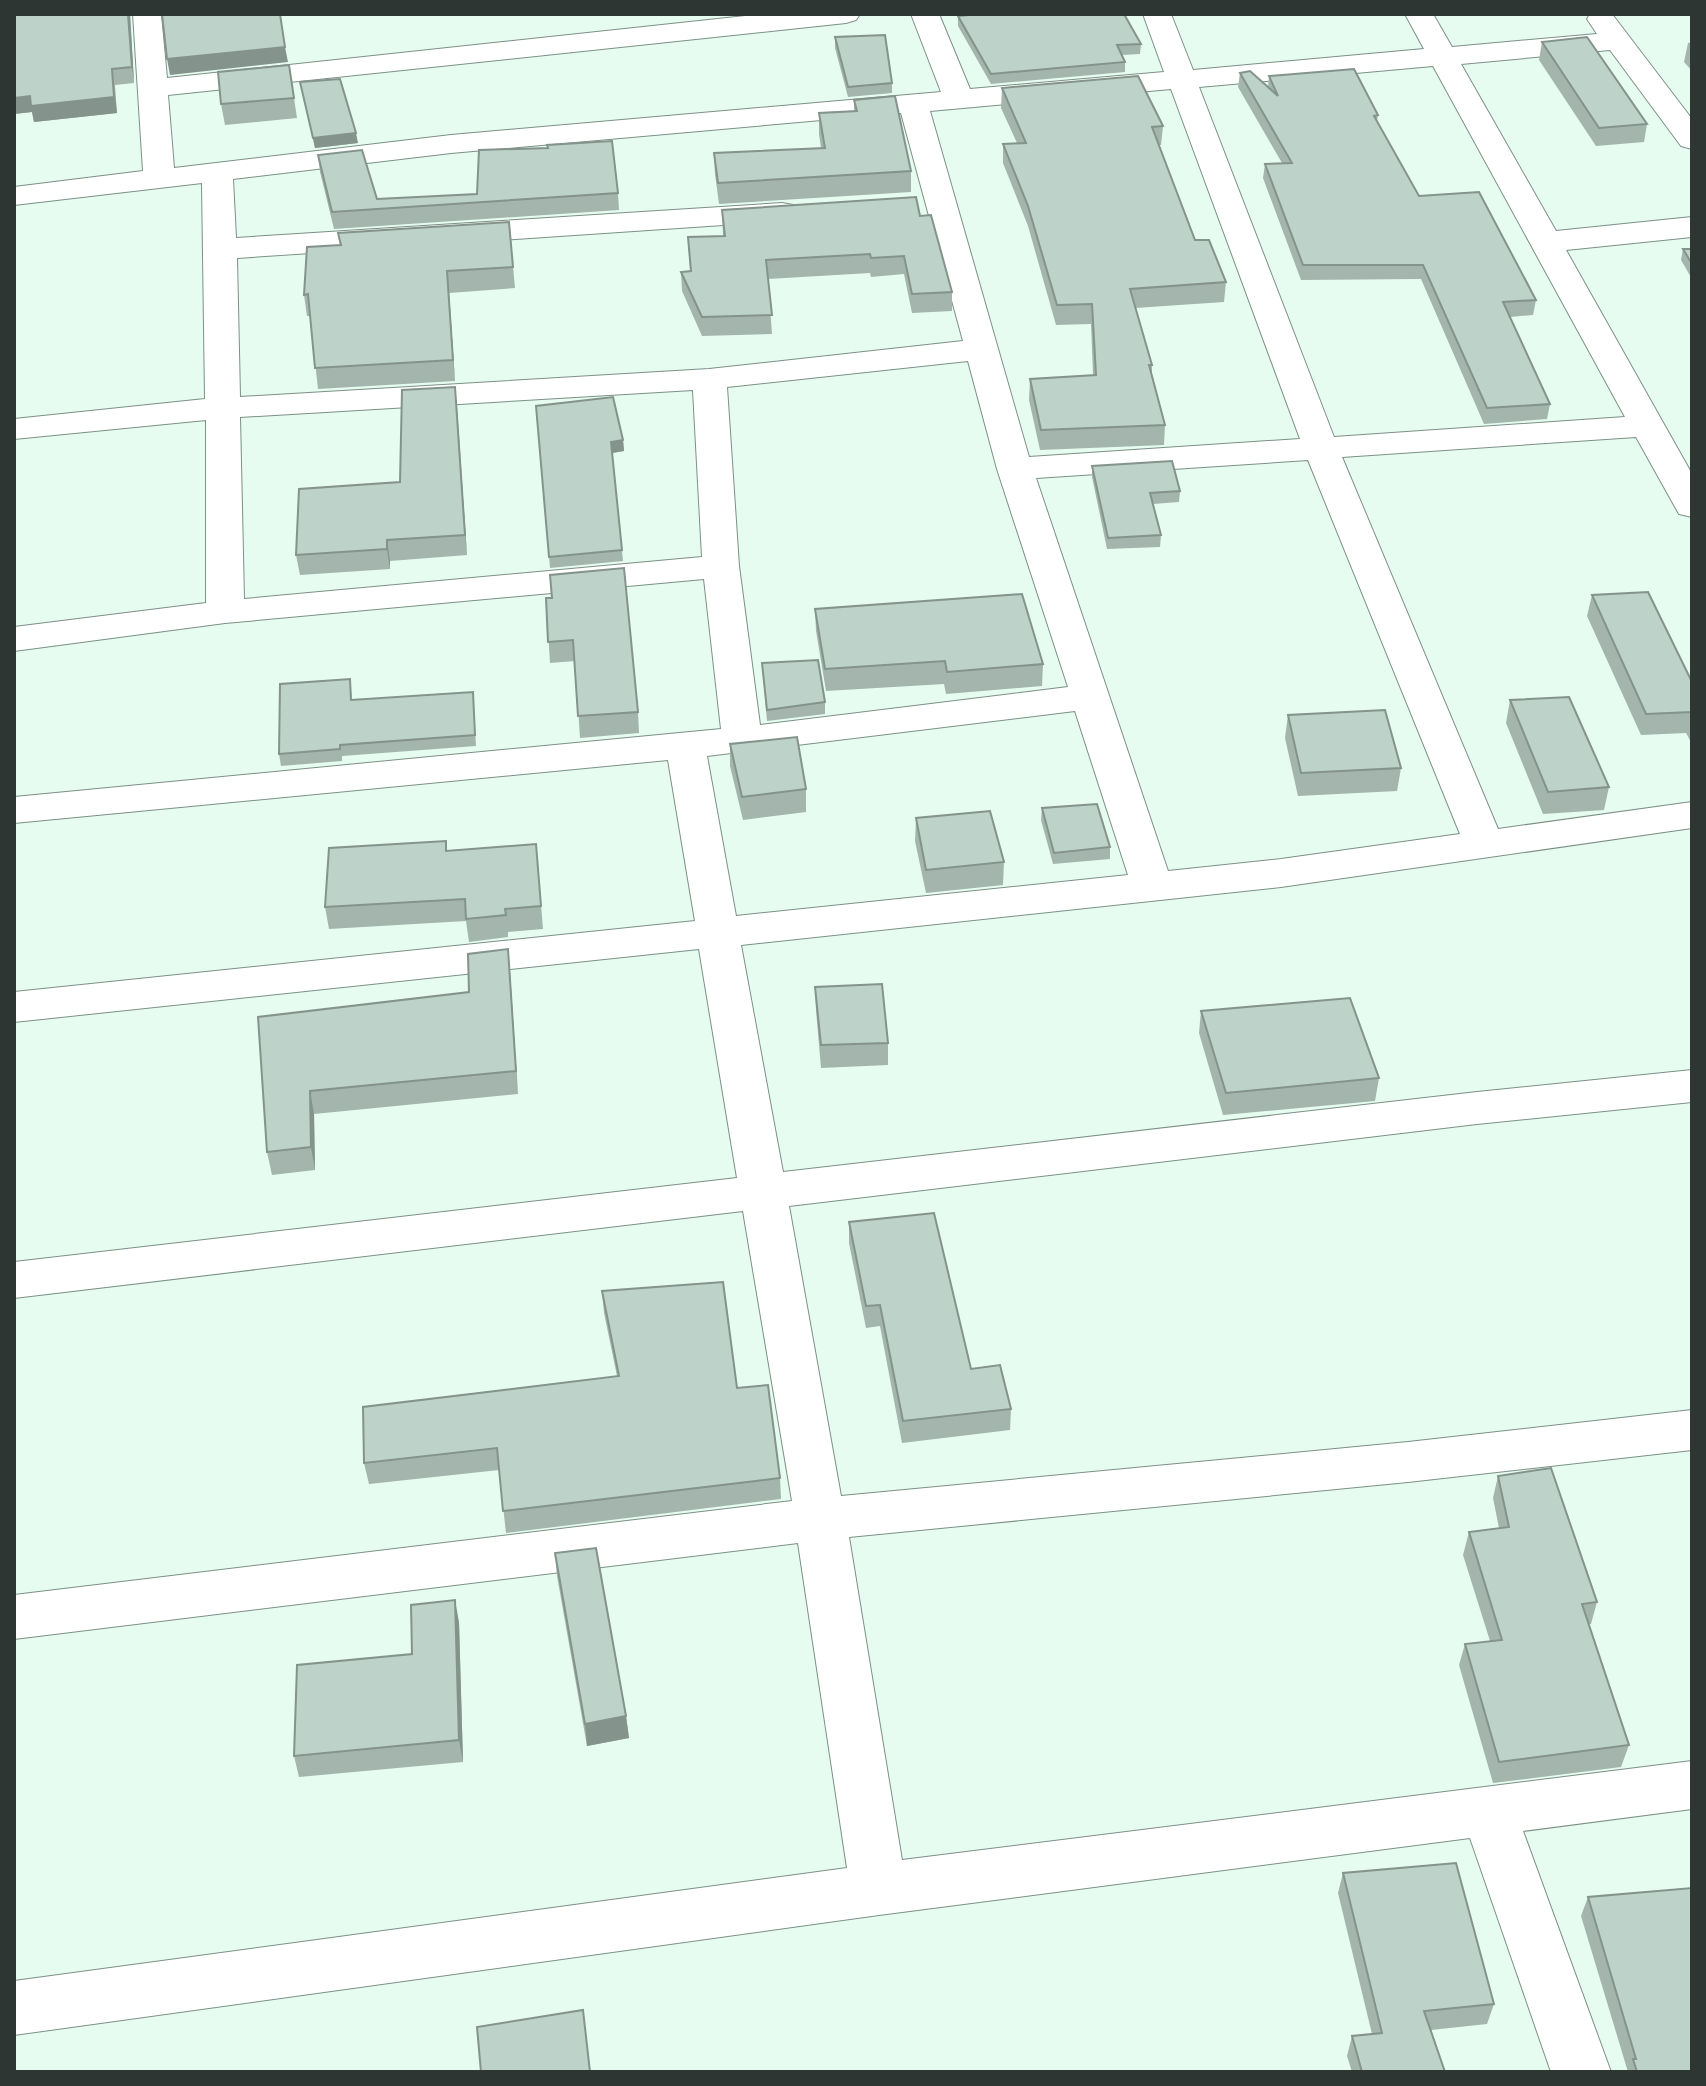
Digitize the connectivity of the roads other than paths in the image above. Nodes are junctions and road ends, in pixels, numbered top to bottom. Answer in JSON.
{"nodes":[{"id":1,"x":147,"y":14,"type":"edge"},
{"id":2,"x":846,"y":14,"type":"edge"},
{"id":3,"x":925,"y":14,"type":"edge"},
{"id":4,"x":1157,"y":14,"type":"edge"},
{"id":5,"x":1419,"y":14,"type":"edge"},
{"id":6,"x":1597,"y":14,"type":"edge"},
{"id":7,"x":742,"y":20,"type":"edge"},
{"id":8,"x":1618,"y":41,"type":"junction"},
{"id":9,"x":1440,"y":55,"type":"junction"},
{"id":10,"x":1181,"y":81,"type":"junction"},
{"id":11,"x":152,"y":88,"type":"junction"},
{"id":12,"x":959,"y":99,"type":"junction"},
{"id":13,"x":913,"y":102,"type":"junction"},
{"id":14,"x":1692,"y":140,"type":"edge"},
{"id":15,"x":217,"y":171,"type":"junction"},
{"id":16,"x":159,"y":177,"type":"junction"},
{"id":17,"x":14,"y":196,"type":"edge"},
{"id":18,"x":816,"y":210,"type":"edge"},
{"id":19,"x":1692,"y":227,"type":"edge"},
{"id":20,"x":1547,"y":242,"type":"junction"},
{"id":21,"x":221,"y":249,"type":"junction"},
{"id":22,"x":981,"y":349,"type":"junction"},
{"id":23,"x":709,"y":379,"type":"junction"},
{"id":24,"x":221,"y":408,"type":"junction"},
{"id":25,"x":1648,"y":426,"type":"junction"},
{"id":26,"x":14,"y":429,"type":"edge"},
{"id":27,"x":1321,"y":448,"type":"junction"},
{"id":28,"x":1015,"y":469,"type":"junction"},
{"id":29,"x":1692,"y":506,"type":"edge"},
{"id":30,"x":721,"y":566,"type":"junction"},
{"id":31,"x":225,"y":612,"type":"junction"},
{"id":32,"x":14,"y":639,"type":"edge"},
{"id":33,"x":1089,"y":697,"type":"junction"},
{"id":34,"x":742,"y":740,"type":"junction"},
{"id":35,"x":685,"y":745,"type":"junction"},
{"id":36,"x":14,"y":810,"type":"edge"},
{"id":37,"x":1692,"y":815,"type":"edge"},
{"id":38,"x":1485,"y":846,"type":"junction"},
{"id":39,"x":1153,"y":887,"type":"junction"},
{"id":40,"x":718,"y":935,"type":"junction"},
{"id":41,"x":14,"y":1007,"type":"edge"},
{"id":42,"x":1692,"y":1086,"type":"edge"},
{"id":43,"x":761,"y":1192,"type":"junction"},
{"id":44,"x":14,"y":1280,"type":"edge"},
{"id":45,"x":1692,"y":1430,"type":"edge"},
{"id":46,"x":820,"y":1519,"type":"junction"},
{"id":47,"x":14,"y":1617,"type":"edge"},
{"id":48,"x":1692,"y":1785,"type":"edge"},
{"id":49,"x":1488,"y":1811,"type":"junction"},
{"id":50,"x":879,"y":1889,"type":"junction"},
{"id":51,"x":14,"y":2008,"type":"edge"},
{"id":52,"x":1581,"y":2072,"type":"edge"}],
"edges":[{"from":1,"to":11,"type":"street"},
{"from":2,"to":7,"type":"street"},
{"from":3,"to":12,"type":"street"},
{"from":4,"to":10,"type":"street"},
{"from":5,"to":9,"type":"street"},
{"from":6,"to":8,"type":"street"},
{"from":7,"to":11,"type":"street"},
{"from":8,"to":9,"type":"street"},
{"from":8,"to":14,"type":"street"},
{"from":9,"to":10,"type":"street"},
{"from":9,"to":20,"type":"street"},
{"from":10,"to":12,"type":"street"},
{"from":10,"to":27,"type":"street"},
{"from":11,"to":16,"type":"street"},
{"from":12,"to":13,"type":"street"},
{"from":13,"to":15,"type":"street"},
{"from":13,"to":22,"type":"street"},
{"from":15,"to":16,"type":"street"},
{"from":15,"to":21,"type":"street"},
{"from":16,"to":17,"type":"street"},
{"from":18,"to":21,"type":"street"},
{"from":19,"to":20,"type":"street"},
{"from":20,"to":25,"type":"street"},
{"from":21,"to":24,"type":"street"},
{"from":22,"to":23,"type":"street"},
{"from":22,"to":28,"type":"street"},
{"from":23,"to":24,"type":"street"},
{"from":23,"to":30,"type":"street"},
{"from":24,"to":26,"type":"street"},
{"from":24,"to":31,"type":"street"},
{"from":25,"to":27,"type":"street"},
{"from":25,"to":29,"type":"street"},
{"from":27,"to":28,"type":"street"},
{"from":27,"to":38,"type":"street"},
{"from":28,"to":33,"type":"street"},
{"from":30,"to":31,"type":"street"},
{"from":30,"to":34,"type":"street"},
{"from":31,"to":32,"type":"street"},
{"from":33,"to":34,"type":"street"},
{"from":33,"to":39,"type":"street"},
{"from":34,"to":35,"type":"street"},
{"from":35,"to":36,"type":"street"},
{"from":35,"to":40,"type":"street"},
{"from":37,"to":38,"type":"street"},
{"from":38,"to":39,"type":"street"},
{"from":39,"to":40,"type":"street"},
{"from":40,"to":41,"type":"street"},
{"from":40,"to":43,"type":"street"},
{"from":42,"to":43,"type":"street"},
{"from":43,"to":44,"type":"street"},
{"from":43,"to":46,"type":"street"},
{"from":45,"to":46,"type":"street"},
{"from":46,"to":47,"type":"street"},
{"from":46,"to":50,"type":"street"},
{"from":48,"to":49,"type":"street"},
{"from":49,"to":50,"type":"street"},
{"from":49,"to":52,"type":"street"},
{"from":50,"to":51,"type":"street"}]}
